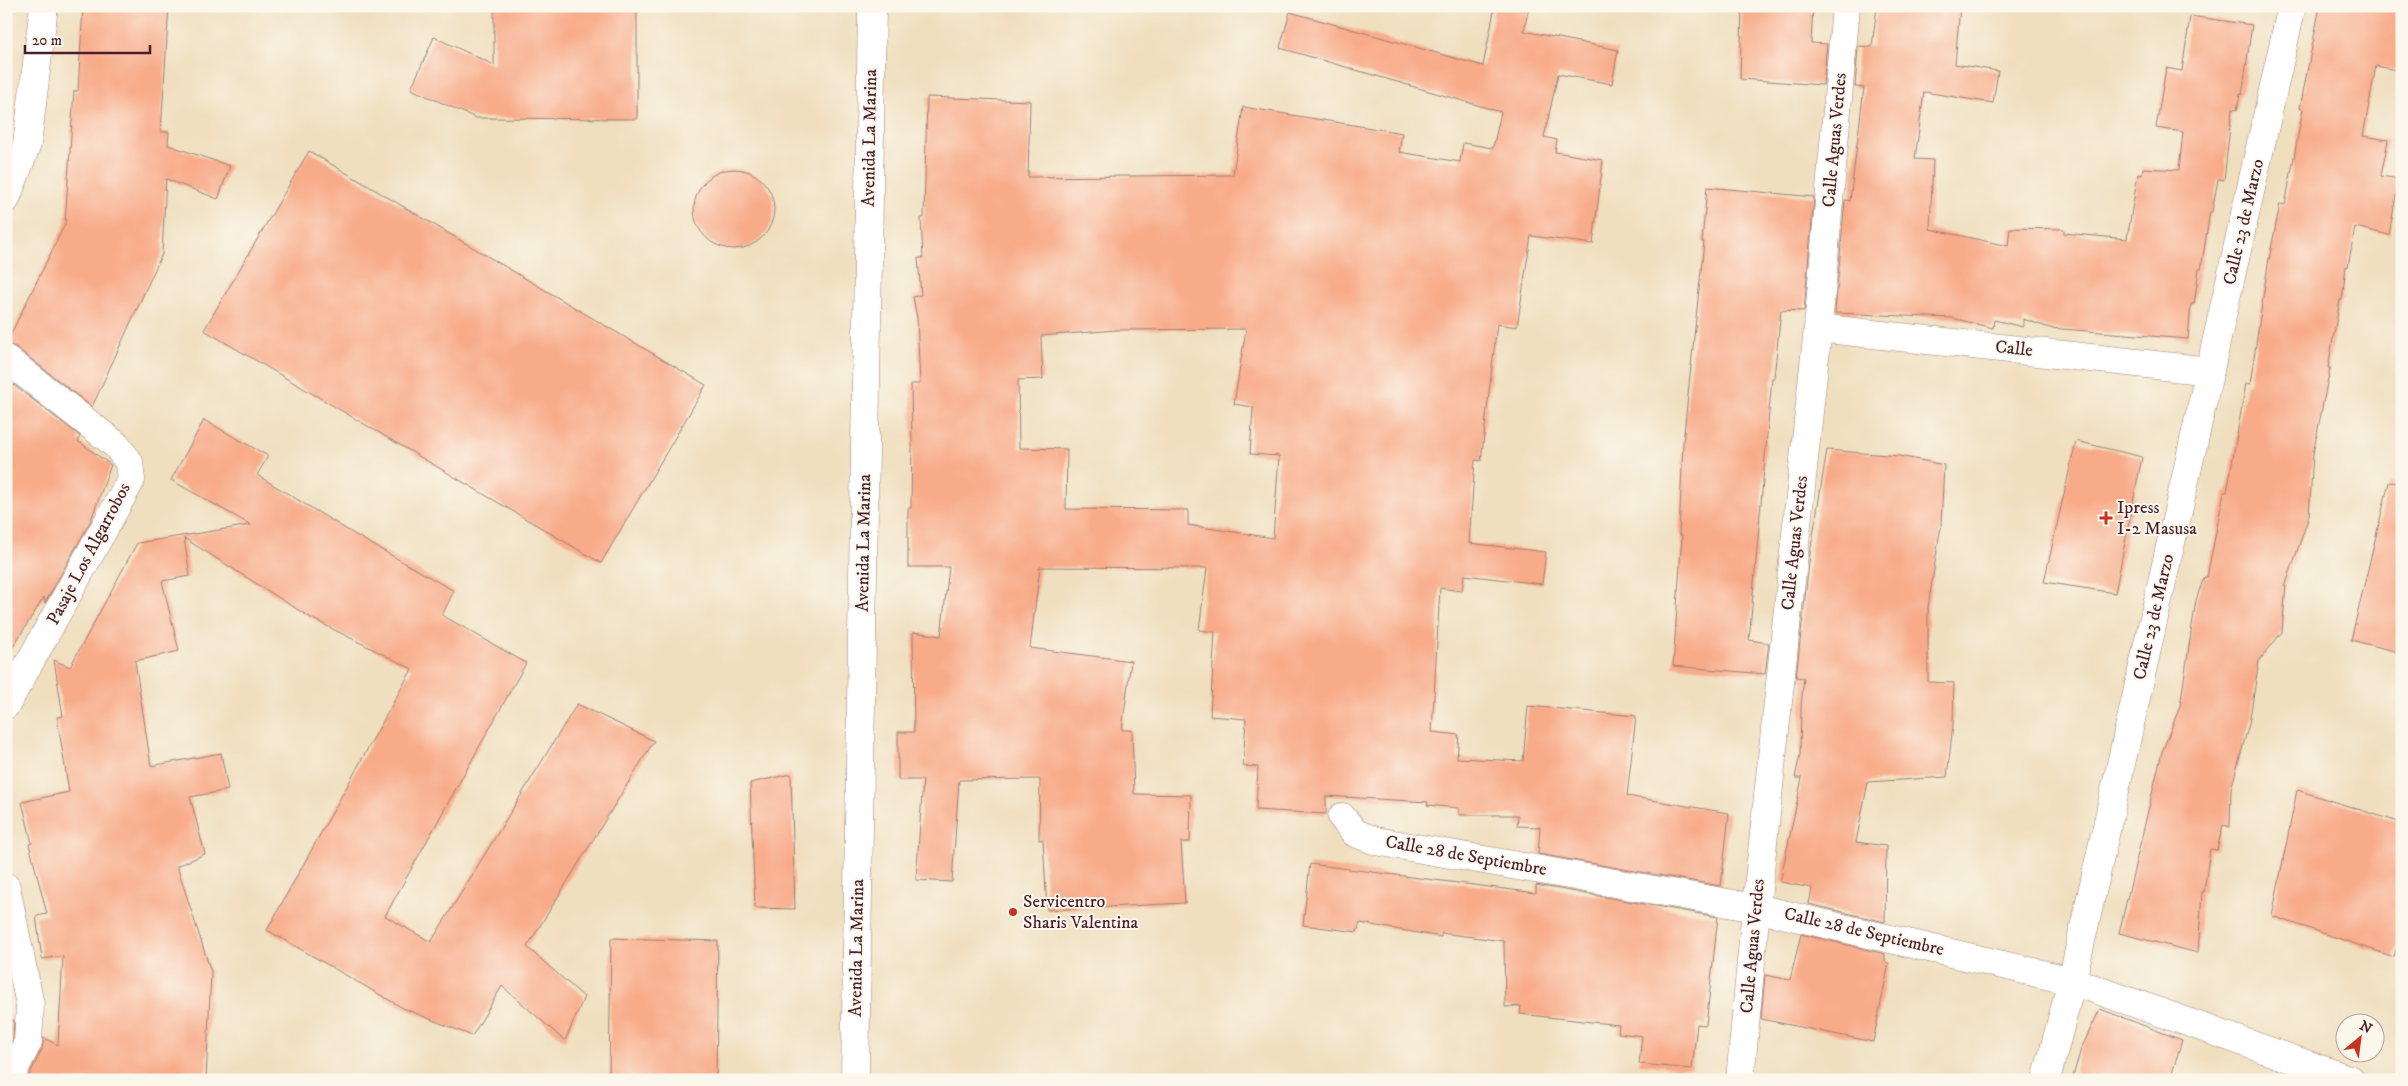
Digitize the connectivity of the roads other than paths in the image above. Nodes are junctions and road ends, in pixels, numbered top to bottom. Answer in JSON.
{"nodes":[{"id":1,"x":44,"y":6,"type":"edge"},
{"id":2,"x":872,"y":6,"type":"edge"},
{"id":3,"x":1846,"y":6,"type":"edge"},
{"id":4,"x":2292,"y":6,"type":"edge"},
{"id":5,"x":6,"y":199,"type":"edge"},
{"id":6,"x":1818,"y":328,"type":"junction"},
{"id":7,"x":6,"y":360,"type":"edge"},
{"id":8,"x":2210,"y":371,"type":"junction"},
{"id":9,"x":6,"y":706,"type":"edge"},
{"id":10,"x":1342,"y":817,"type":"dead end"},
{"id":11,"x":6,"y":887,"type":"edge"},
{"id":12,"x":1756,"y":908,"type":"junction"},
{"id":13,"x":2072,"y":981,"type":"junction"},
{"id":14,"x":9,"y":1080,"type":"edge"},
{"id":15,"x":855,"y":1080,"type":"edge"},
{"id":16,"x":1740,"y":1080,"type":"edge"},
{"id":17,"x":2046,"y":1080,"type":"edge"},
{"id":18,"x":2351,"y":1080,"type":"edge"}],
"edges":[{"from":1,"to":5,"type":"street"},
{"from":2,"to":15,"type":"street","name":"Avenida La Marina"},
{"from":3,"to":6,"type":"street","name":"Calle Aguas Verdes"},
{"from":4,"to":8,"type":"street","name":"Calle 23 de Marzo"},
{"from":6,"to":8,"type":"street","name":"Calle"},
{"from":6,"to":12,"type":"street","name":"Calle Aguas Verdes"},
{"from":7,"to":9,"type":"street","name":"Pasaje Los Algarrobos"},
{"from":8,"to":13,"type":"street","name":"Calle 23 de Marzo"},
{"from":10,"to":12,"type":"street","name":"Calle 28 de Septiembre"},
{"from":11,"to":14,"type":"street"},
{"from":12,"to":13,"type":"street","name":"Calle 28 de Septiembre"},
{"from":12,"to":16,"type":"street","name":"Calle Aguas Verdes"},
{"from":13,"to":17,"type":"street","name":"Calle 23 de Marzo"},
{"from":13,"to":18,"type":"street","name":"Calle 28 de Septiembre"}]}
